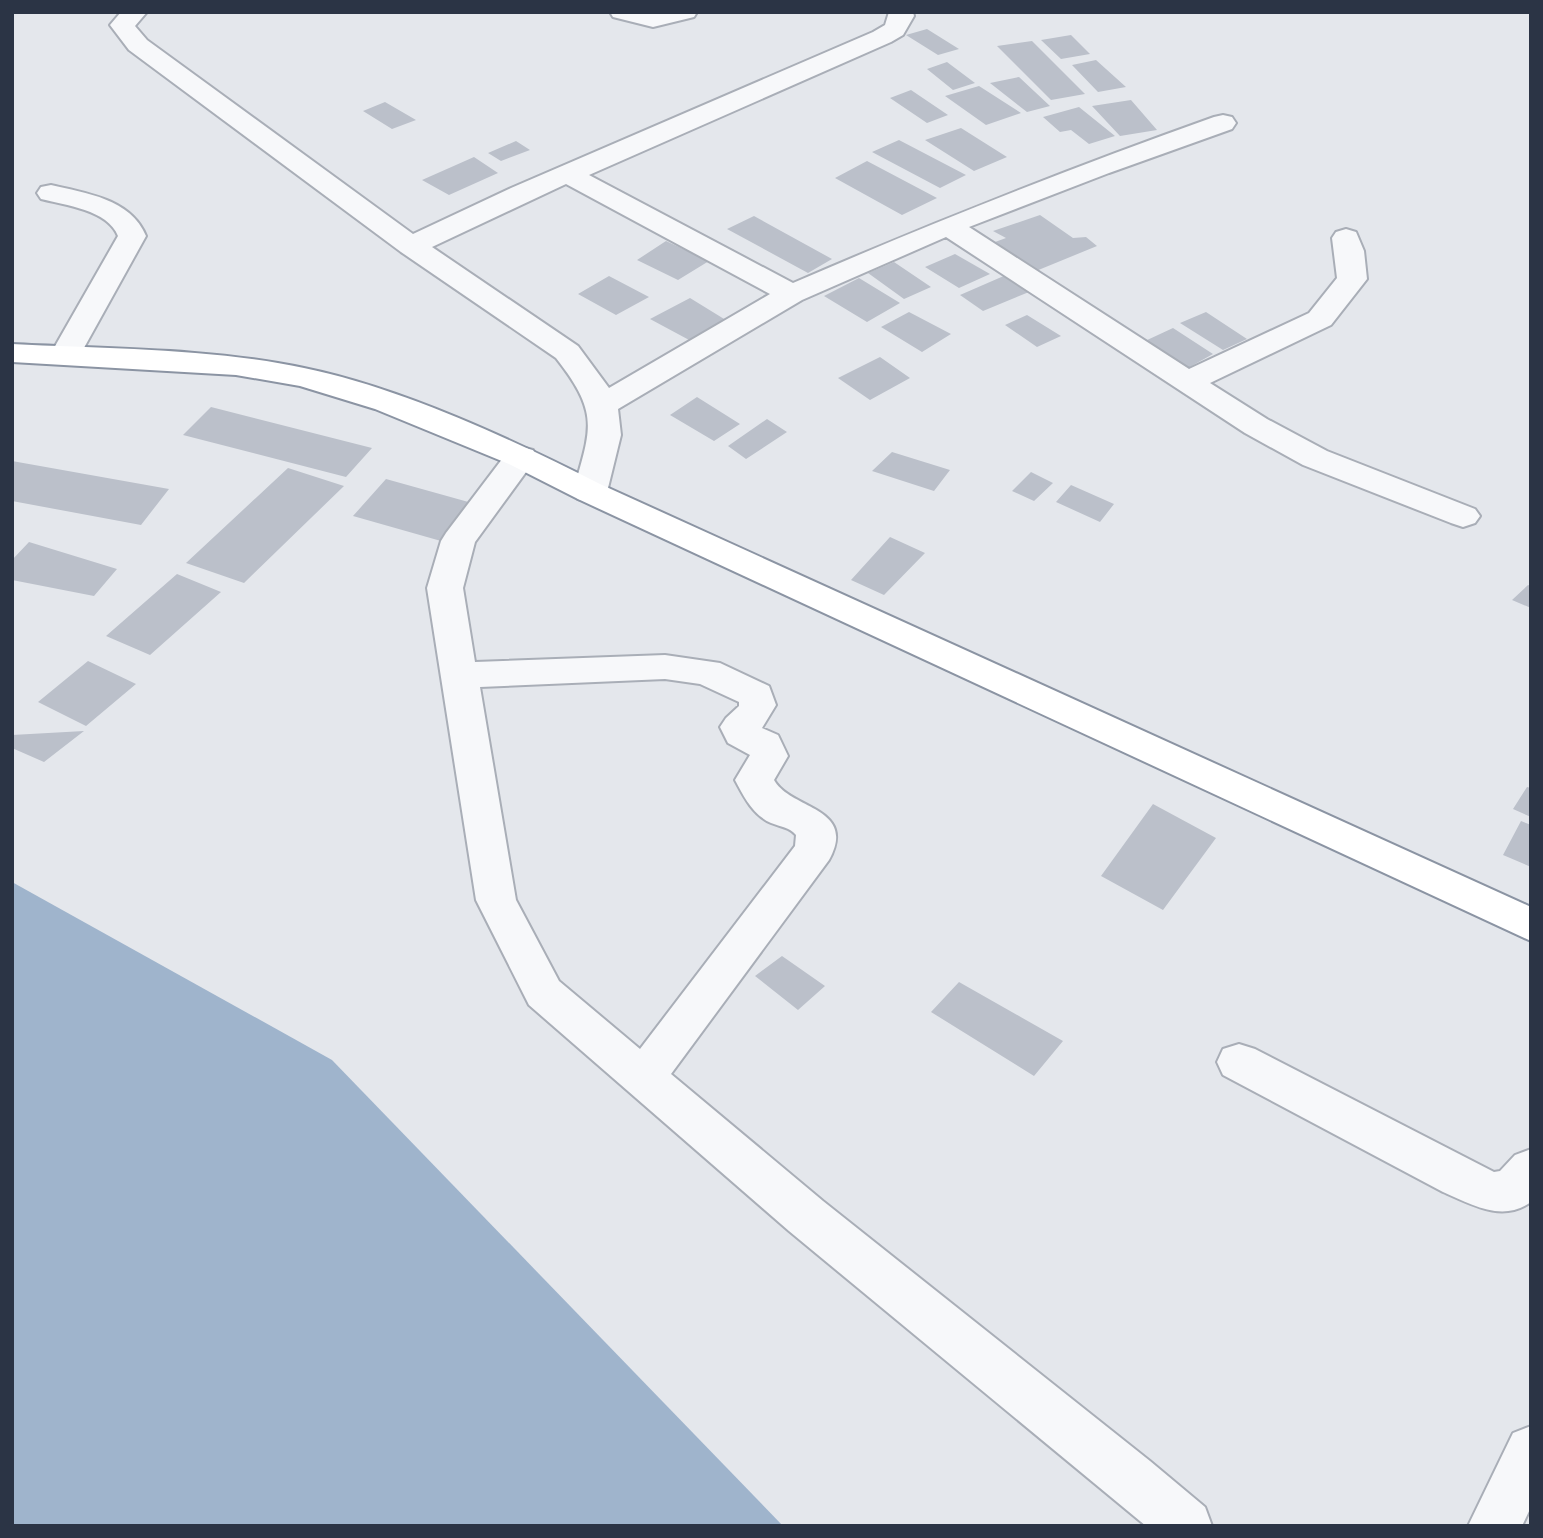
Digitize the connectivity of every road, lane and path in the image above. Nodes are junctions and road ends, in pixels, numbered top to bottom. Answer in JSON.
{"nodes":[{"id":1,"x":135,"y":12,"type":"edge"},
{"id":2,"x":622,"y":12,"type":"edge"},
{"id":3,"x":685,"y":12,"type":"edge"},
{"id":4,"x":901,"y":12,"type":"edge"},
{"id":5,"x":1223,"y":123,"type":"dead end"},
{"id":6,"x":567,"y":174,"type":"junction"},
{"id":7,"x":51,"y":193,"type":"dead end"},
{"id":8,"x":948,"y":226,"type":"junction"},
{"id":9,"x":1346,"y":238,"type":"dead end"},
{"id":10,"x":411,"y":246,"type":"junction"},
{"id":11,"x":792,"y":294,"type":"junction"},
{"id":12,"x":12,"y":353,"type":"edge"},
{"id":13,"x":65,"y":355,"type":"junction"},
{"id":14,"x":1187,"y":382,"type":"junction"},
{"id":15,"x":602,"y":405,"type":"junction"},
{"id":16,"x":521,"y":457,"type":"junction"},
{"id":17,"x":590,"y":492,"type":"junction"},
{"id":18,"x":1463,"y":516,"type":"dead end"},
{"id":19,"x":461,"y":674,"type":"junction"},
{"id":20,"x":1531,"y":925,"type":"edge"},
{"id":21,"x":1239,"y":1062,"type":"dead end"},
{"id":22,"x":643,"y":1078,"type":"junction"},
{"id":23,"x":1531,"y":1169,"type":"edge"},
{"id":24,"x":1531,"y":1451,"type":"edge"},
{"id":25,"x":1185,"y":1526,"type":"edge"},
{"id":26,"x":1494,"y":1526,"type":"edge"}],
"edges":[{"from":1,"to":10,"type":"street"},
{"from":2,"to":3,"type":"street"},
{"from":4,"to":6,"type":"street"},
{"from":5,"to":8,"type":"street"},
{"from":6,"to":10,"type":"street"},
{"from":6,"to":11,"type":"street"},
{"from":7,"to":13,"type":"street"},
{"from":8,"to":11,"type":"street"},
{"from":8,"to":14,"type":"street"},
{"from":9,"to":14,"type":"street"},
{"from":10,"to":15,"type":"street"},
{"from":11,"to":15,"type":"street"},
{"from":12,"to":13,"type":"highway"},
{"from":13,"to":16,"type":"highway"},
{"from":14,"to":18,"type":"street"},
{"from":15,"to":17,"type":"street"},
{"from":16,"to":17,"type":"highway"},
{"from":16,"to":19,"type":"street"},
{"from":17,"to":20,"type":"highway"},
{"from":19,"to":22,"type":"street"},
{"from":19,"to":22,"type":"street"},
{"from":21,"to":23,"type":"street"},
{"from":22,"to":25,"type":"street"},
{"from":24,"to":26,"type":"street"}]}
